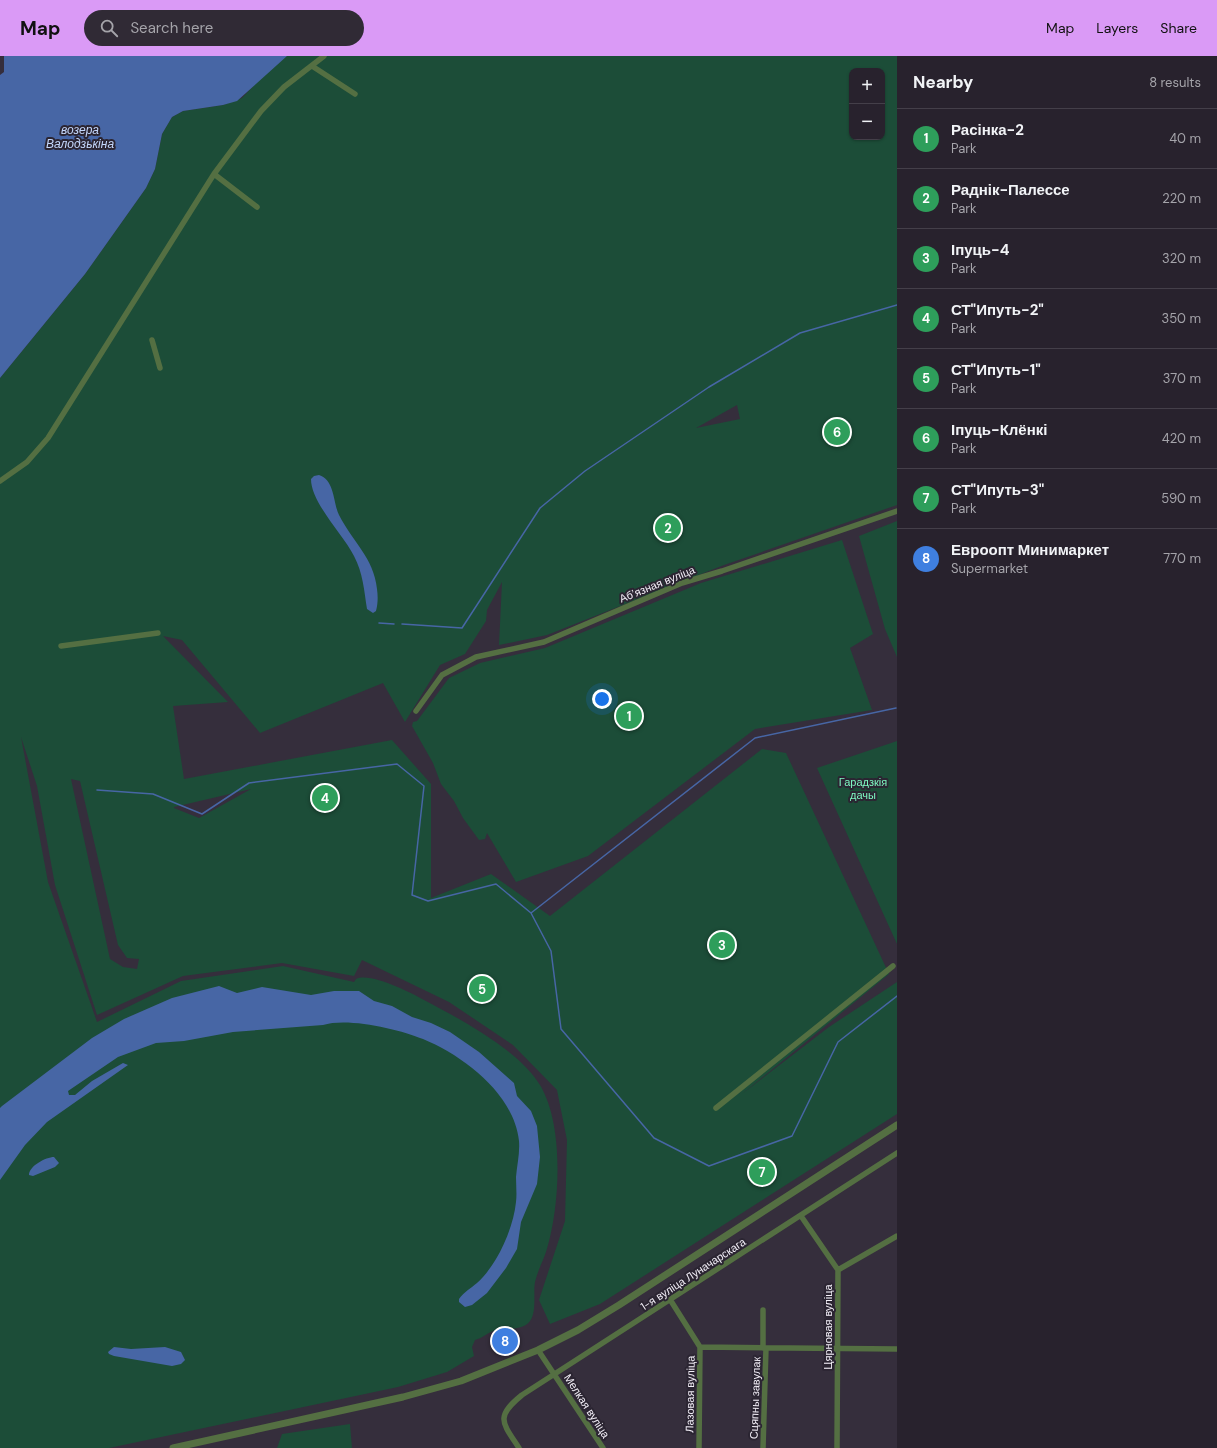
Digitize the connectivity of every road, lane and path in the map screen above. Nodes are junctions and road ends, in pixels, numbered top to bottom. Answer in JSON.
{"nodes":[{"id":1,"x":324,"y":56,"type":"edge"},
{"id":2,"x":312,"y":66,"type":"junction"},
{"id":3,"x":355,"y":94,"type":"dead end"},
{"id":4,"x":214,"y":174,"type":"junction"},
{"id":5,"x":257,"y":207,"type":"dead end"},
{"id":6,"x":152,"y":340,"type":"dead end"},
{"id":7,"x":160,"y":368,"type":"dead end"},
{"id":8,"x":0,"y":481,"type":"edge"},
{"id":9,"x":897,"y":511,"type":"edge"},
{"id":10,"x":158,"y":633,"type":"dead end"},
{"id":11,"x":61,"y":646,"type":"dead end"},
{"id":12,"x":416,"y":711,"type":"dead end"},
{"id":13,"x":893,"y":966,"type":"dead end"},
{"id":14,"x":716,"y":1108,"type":"dead end"},
{"id":15,"x":897,"y":1125,"type":"edge"},
{"id":16,"x":897,"y":1153,"type":"edge"},
{"id":17,"x":801,"y":1216,"type":"junction"},
{"id":18,"x":897,"y":1236,"type":"edge"},
{"id":19,"x":838,"y":1270,"type":"junction"},
{"id":20,"x":671,"y":1301,"type":"junction"},
{"id":21,"x":763,"y":1310,"type":"dead end"},
{"id":22,"x":700,"y":1347,"type":"junction"},
{"id":23,"x":765,"y":1348,"type":"junction"},
{"id":24,"x":838,"y":1349,"type":"junction"},
{"id":25,"x":897,"y":1349,"type":"edge"},
{"id":26,"x":538,"y":1350,"type":"junction"},
{"id":27,"x":555,"y":1375,"type":"junction"},
{"id":28,"x":174,"y":1448,"type":"edge"},
{"id":29,"x":519,"y":1448,"type":"edge"},
{"id":30,"x":603,"y":1448,"type":"edge"},
{"id":31,"x":699,"y":1448,"type":"edge"},
{"id":32,"x":763,"y":1448,"type":"edge"},
{"id":33,"x":837,"y":1448,"type":"edge"}],
"edges":[{"from":1,"to":2,"type":"street"},
{"from":2,"to":3,"type":"street"},
{"from":2,"to":4,"type":"street"},
{"from":4,"to":5,"type":"street"},
{"from":4,"to":8,"type":"street"},
{"from":6,"to":7,"type":"street"},
{"from":9,"to":12,"type":"street","name":"Абʼязная вуліца"},
{"from":10,"to":11,"type":"street"},
{"from":13,"to":14,"type":"street"},
{"from":15,"to":26,"type":"street"},
{"from":16,"to":17,"type":"street","name":"1-я вуліца Луначарскага"},
{"from":17,"to":19,"type":"street","name":"Цярновая вуліца"},
{"from":17,"to":20,"type":"street","name":"1-я вуліца Луначарскага"},
{"from":18,"to":19,"type":"street"},
{"from":19,"to":24,"type":"street","name":"Цярновая вуліца"},
{"from":20,"to":22,"type":"street","name":"Лазовая вуліца"},
{"from":20,"to":27,"type":"street","name":"1-я вуліца Луначарскага"},
{"from":21,"to":23,"type":"street","name":"Сцяпны завулак"},
{"from":22,"to":23,"type":"street"},
{"from":22,"to":31,"type":"street","name":"Лазовая вуліца"},
{"from":23,"to":24,"type":"street"},
{"from":23,"to":32,"type":"street","name":"Сцяпны завулак"},
{"from":24,"to":25,"type":"street"},
{"from":24,"to":33,"type":"street","name":"Цярновая вуліца"},
{"from":26,"to":27,"type":"street","name":"Мелкая вуліца"},
{"from":26,"to":28,"type":"street"},
{"from":27,"to":29,"type":"street","name":"1-я вуліца Луначарскага"},
{"from":27,"to":30,"type":"street","name":"Мелкая вуліца"}]}
